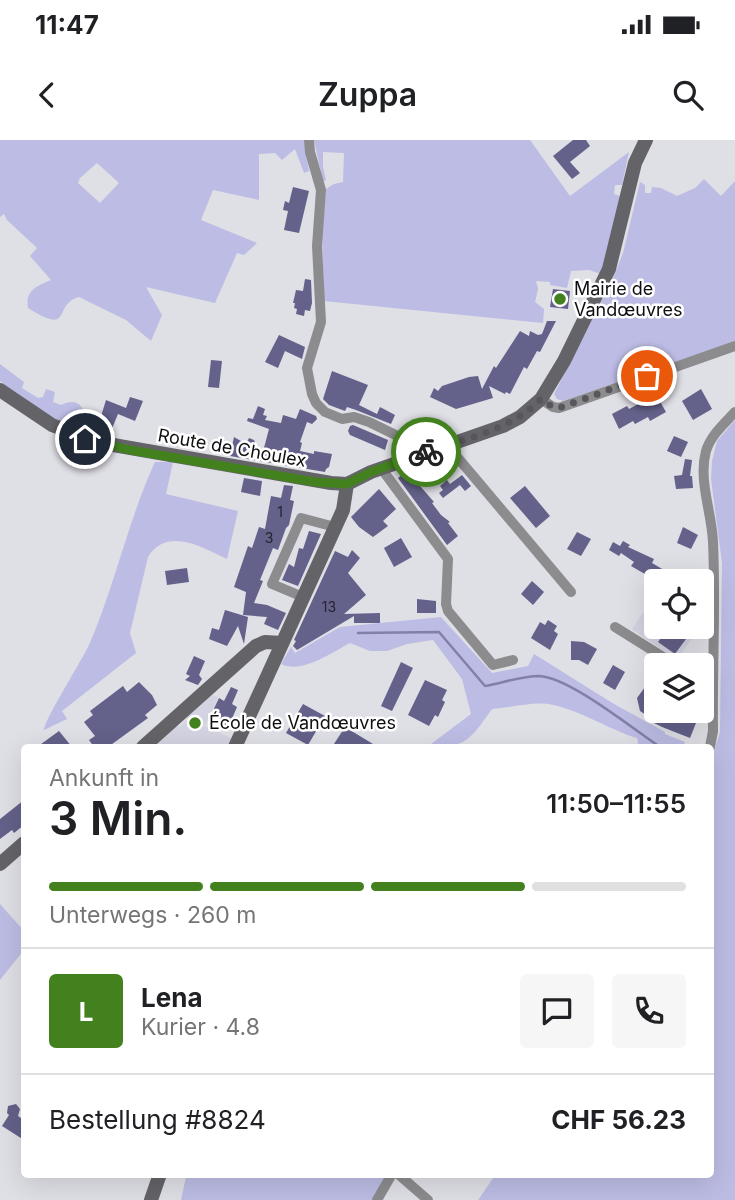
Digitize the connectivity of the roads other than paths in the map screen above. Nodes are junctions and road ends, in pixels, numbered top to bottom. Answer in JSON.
{"nodes":[{"id":1,"x":309,"y":140,"type":"edge"},
{"id":2,"x":646,"y":140,"type":"edge"},
{"id":3,"x":735,"y":346,"type":"edge"},
{"id":4,"x":0,"y":390,"type":"edge"},
{"id":5,"x":541,"y":399,"type":"junction"},
{"id":6,"x":735,"y":412,"type":"edge"},
{"id":7,"x":447,"y":445,"type":"junction"},
{"id":8,"x":419,"y":455,"type":"junction"},
{"id":9,"x":381,"y":468,"type":"junction"},
{"id":10,"x":347,"y":484,"type":"junction"},
{"id":11,"x":335,"y":527,"type":"junction"},
{"id":12,"x":272,"y":584,"type":"junction"},
{"id":13,"x":571,"y":592,"type":"dead end"},
{"id":14,"x":267,"y":596,"type":"dead end"},
{"id":15,"x":303,"y":597,"type":"junction"},
{"id":16,"x":615,"y":627,"type":"dead end"},
{"id":17,"x":282,"y":643,"type":"junction"},
{"id":18,"x":657,"y":653,"type":"edge"},
{"id":19,"x":712,"y":653,"type":"edge"},
{"id":20,"x":513,"y":660,"type":"dead end"},
{"id":21,"x":713,"y":723,"type":"edge"},
{"id":22,"x":147,"y":744,"type":"edge"},
{"id":23,"x":236,"y":744,"type":"edge"},
{"id":24,"x":711,"y":744,"type":"edge"},
{"id":25,"x":21,"y":846,"type":"edge"},
{"id":26,"x":0,"y":864,"type":"edge"},
{"id":27,"x":159,"y":1178,"type":"edge"},
{"id":28,"x":390,"y":1178,"type":"edge"},
{"id":29,"x":403,"y":1178,"type":"edge"},
{"id":30,"x":151,"y":1200,"type":"edge"},
{"id":31,"x":377,"y":1200,"type":"edge"},
{"id":32,"x":428,"y":1200,"type":"edge"}],
"edges":[{"from":1,"to":8,"type":"street"},
{"from":2,"to":5,"type":"street"},
{"from":3,"to":5,"type":"street"},
{"from":4,"to":10,"type":"street","name":"Route de Choulex"},
{"from":5,"to":7,"type":"street"},
{"from":6,"to":19,"type":"street"},
{"from":7,"to":8,"type":"street"},
{"from":7,"to":13,"type":"street"},
{"from":8,"to":9,"type":"street"},
{"from":9,"to":10,"type":"street"},
{"from":9,"to":20,"type":"street"},
{"from":10,"to":11,"type":"street"},
{"from":11,"to":12,"type":"street"},
{"from":11,"to":15,"type":"street"},
{"from":12,"to":14,"type":"street"},
{"from":12,"to":15,"type":"street"},
{"from":15,"to":17,"type":"street"},
{"from":16,"to":18,"type":"street"},
{"from":17,"to":22,"type":"street"},
{"from":17,"to":23,"type":"street"},
{"from":21,"to":24,"type":"street"},
{"from":25,"to":26,"type":"street"},
{"from":27,"to":30,"type":"street"},
{"from":28,"to":31,"type":"street"},
{"from":29,"to":32,"type":"street"}]}
